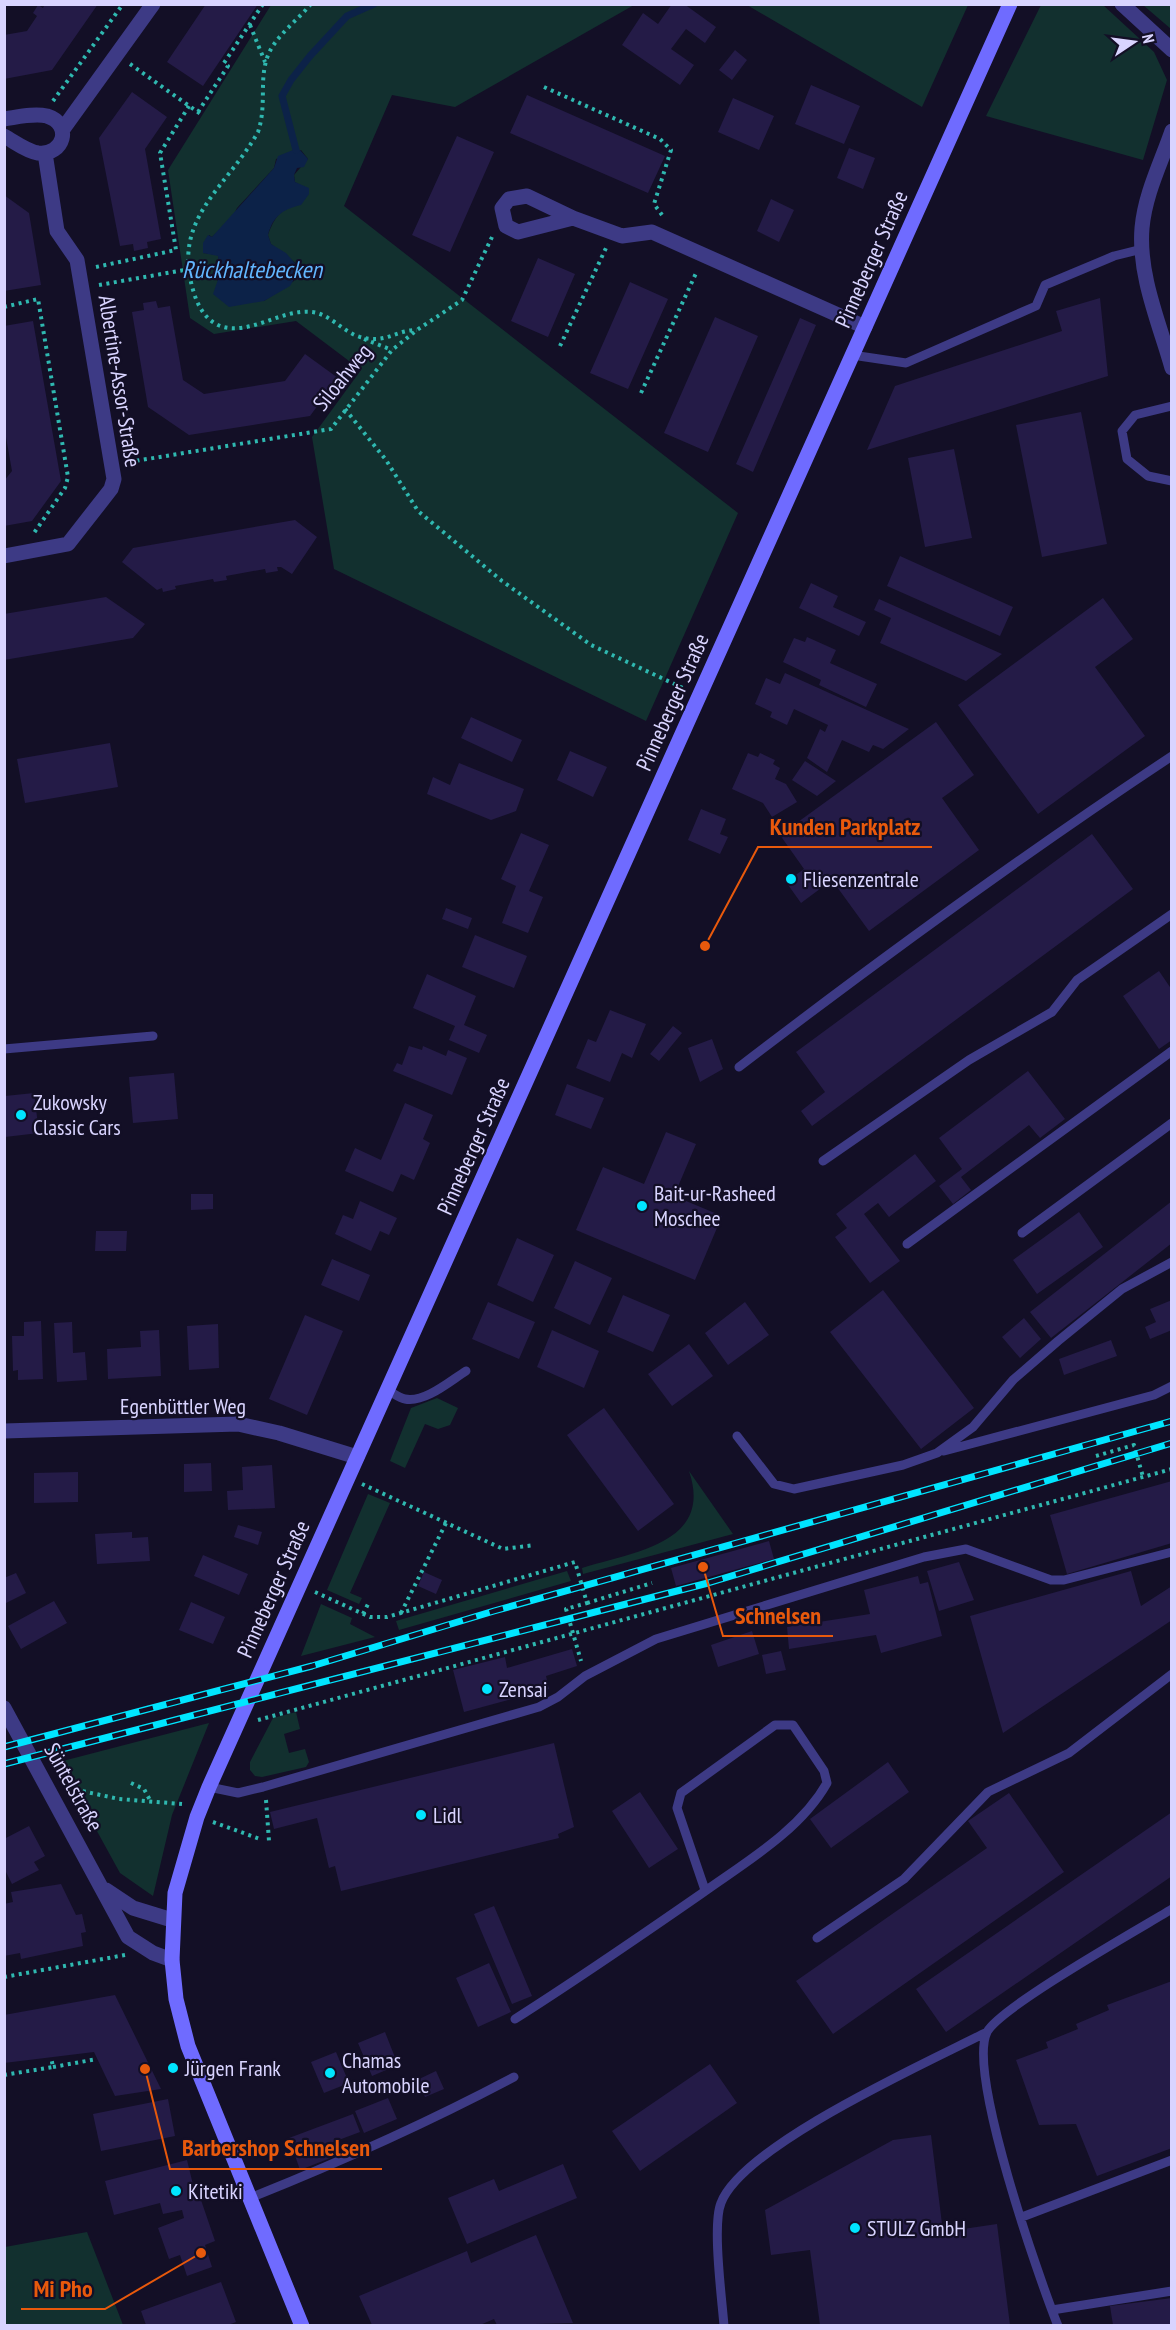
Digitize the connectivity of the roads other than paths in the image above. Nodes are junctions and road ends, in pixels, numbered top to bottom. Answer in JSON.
{"nodes":[{"id":1,"x":135,"y":4,"type":"edge"},
{"id":2,"x":153,"y":4,"type":"edge"},
{"id":3,"x":1010,"y":4,"type":"edge"},
{"id":4,"x":1122,"y":4,"type":"edge"},
{"id":5,"x":135,"y":29,"type":"junction"},
{"id":6,"x":1172,"y":50,"type":"edge"},
{"id":7,"x":4,"y":119,"type":"edge"},
{"id":8,"x":63,"y":129,"type":"junction"},
{"id":9,"x":1172,"y":131,"type":"edge"},
{"id":10,"x":4,"y":136,"type":"edge"},
{"id":11,"x":45,"y":153,"type":"junction"},
{"id":12,"x":573,"y":218,"type":"junction"},
{"id":13,"x":1142,"y":249,"type":"junction"},
{"id":14,"x":865,"y":327,"type":"junction"},
{"id":15,"x":852,"y":355,"type":"junction"},
{"id":16,"x":1172,"y":369,"type":"edge"},
{"id":17,"x":1172,"y":406,"type":"edge"},
{"id":18,"x":1172,"y":481,"type":"edge"},
{"id":19,"x":12,"y":555,"type":"edge"},
{"id":20,"x":1172,"y":756,"type":"edge"},
{"id":21,"x":1172,"y":914,"type":"edge"},
{"id":22,"x":153,"y":1036,"type":"dead end"},
{"id":23,"x":4,"y":1049,"type":"edge"},
{"id":24,"x":1172,"y":1051,"type":"edge"},
{"id":25,"x":740,"y":1067,"type":"dead end"},
{"id":26,"x":1172,"y":1123,"type":"edge"},
{"id":27,"x":823,"y":1161,"type":"dead end"},
{"id":28,"x":1022,"y":1233,"type":"dead end"},
{"id":29,"x":908,"y":1244,"type":"dead end"},
{"id":30,"x":1172,"y":1262,"type":"edge"},
{"id":31,"x":466,"y":1371,"type":"dead end"},
{"id":32,"x":1172,"y":1386,"type":"edge"},
{"id":33,"x":387,"y":1390,"type":"junction"},
{"id":34,"x":4,"y":1431,"type":"edge"},
{"id":35,"x":737,"y":1436,"type":"dead end"},
{"id":36,"x":937,"y":1453,"type":"junction"},
{"id":37,"x":357,"y":1457,"type":"junction"},
{"id":38,"x":1172,"y":1552,"type":"edge"},
{"id":39,"x":1172,"y":1674,"type":"edge"},
{"id":40,"x":4,"y":1708,"type":"edge"},
{"id":41,"x":209,"y":1786,"type":"junction"},
{"id":42,"x":103,"y":1888,"type":"junction"},
{"id":43,"x":705,"y":1890,"type":"junction"},
{"id":44,"x":1172,"y":1909,"type":"edge"},
{"id":45,"x":172,"y":1920,"type":"junction"},
{"id":46,"x":817,"y":1938,"type":"dead end"},
{"id":47,"x":172,"y":1960,"type":"junction"},
{"id":48,"x":514,"y":2019,"type":"dead end"},
{"id":49,"x":987,"y":2032,"type":"junction"},
{"id":50,"x":514,"y":2077,"type":"dead end"},
{"id":51,"x":1172,"y":2160,"type":"edge"},
{"id":52,"x":250,"y":2198,"type":"junction"},
{"id":53,"x":1022,"y":2217,"type":"junction"},
{"id":54,"x":1172,"y":2291,"type":"edge"},
{"id":55,"x":1052,"y":2310,"type":"junction"},
{"id":56,"x":302,"y":2325,"type":"edge"},
{"id":57,"x":724,"y":2325,"type":"edge"},
{"id":58,"x":1058,"y":2325,"type":"edge"}],
"edges":[{"from":1,"to":5,"type":"street"},
{"from":2,"to":5,"type":"street"},
{"from":3,"to":14,"type":"main road","name":"Pinneberger Straße"},
{"from":4,"to":6,"type":"street"},
{"from":5,"to":8,"type":"street"},
{"from":7,"to":8,"type":"street"},
{"from":8,"to":11,"type":"street"},
{"from":9,"to":13,"type":"street"},
{"from":10,"to":11,"type":"street"},
{"from":11,"to":19,"type":"street","name":"Albertine-Assor-Straße"},
{"from":12,"to":12,"type":"street"},
{"from":12,"to":14,"type":"street"},
{"from":13,"to":15,"type":"lane"},
{"from":13,"to":16,"type":"street"},
{"from":14,"to":15,"type":"main road","name":"Pinneberger Straße"},
{"from":15,"to":33,"type":"main road","name":"Pinneberger Straße"},
{"from":17,"to":18,"type":"lane"},
{"from":20,"to":25,"type":"lane"},
{"from":21,"to":27,"type":"lane"},
{"from":22,"to":23,"type":"lane"},
{"from":24,"to":29,"type":"lane"},
{"from":26,"to":28,"type":"lane"},
{"from":30,"to":36,"type":"lane"},
{"from":31,"to":33,"type":"lane"},
{"from":32,"to":36,"type":"lane"},
{"from":33,"to":37,"type":"main road","name":"Pinneberger Straße"},
{"from":34,"to":37,"type":"street","name":"Egenbüttler Weg"},
{"from":35,"to":36,"type":"lane"},
{"from":37,"to":41,"type":"main road","name":"Pinneberger Straße"},
{"from":38,"to":41,"type":"lane"},
{"from":39,"to":46,"type":"lane"},
{"from":40,"to":42,"type":"street","name":"Süntelstraße"},
{"from":41,"to":45,"type":"main road","name":"Pinneberger Straße"},
{"from":42,"to":45,"type":"street","name":"Süntelstraße"},
{"from":42,"to":47,"type":"street","name":"Süntelstraße"},
{"from":43,"to":43,"type":"lane"},
{"from":43,"to":48,"type":"lane"},
{"from":44,"to":49,"type":"lane"},
{"from":45,"to":47,"type":"main road","name":"Pinneberger Straße"},
{"from":47,"to":52,"type":"main road","name":"Pinneberger Straße"},
{"from":49,"to":53,"type":"lane"},
{"from":49,"to":57,"type":"lane"},
{"from":50,"to":52,"type":"lane"},
{"from":51,"to":53,"type":"lane"},
{"from":52,"to":56,"type":"main road","name":"Pinneberger Straße"},
{"from":53,"to":55,"type":"lane"},
{"from":54,"to":55,"type":"lane"},
{"from":55,"to":58,"type":"lane"}]}
